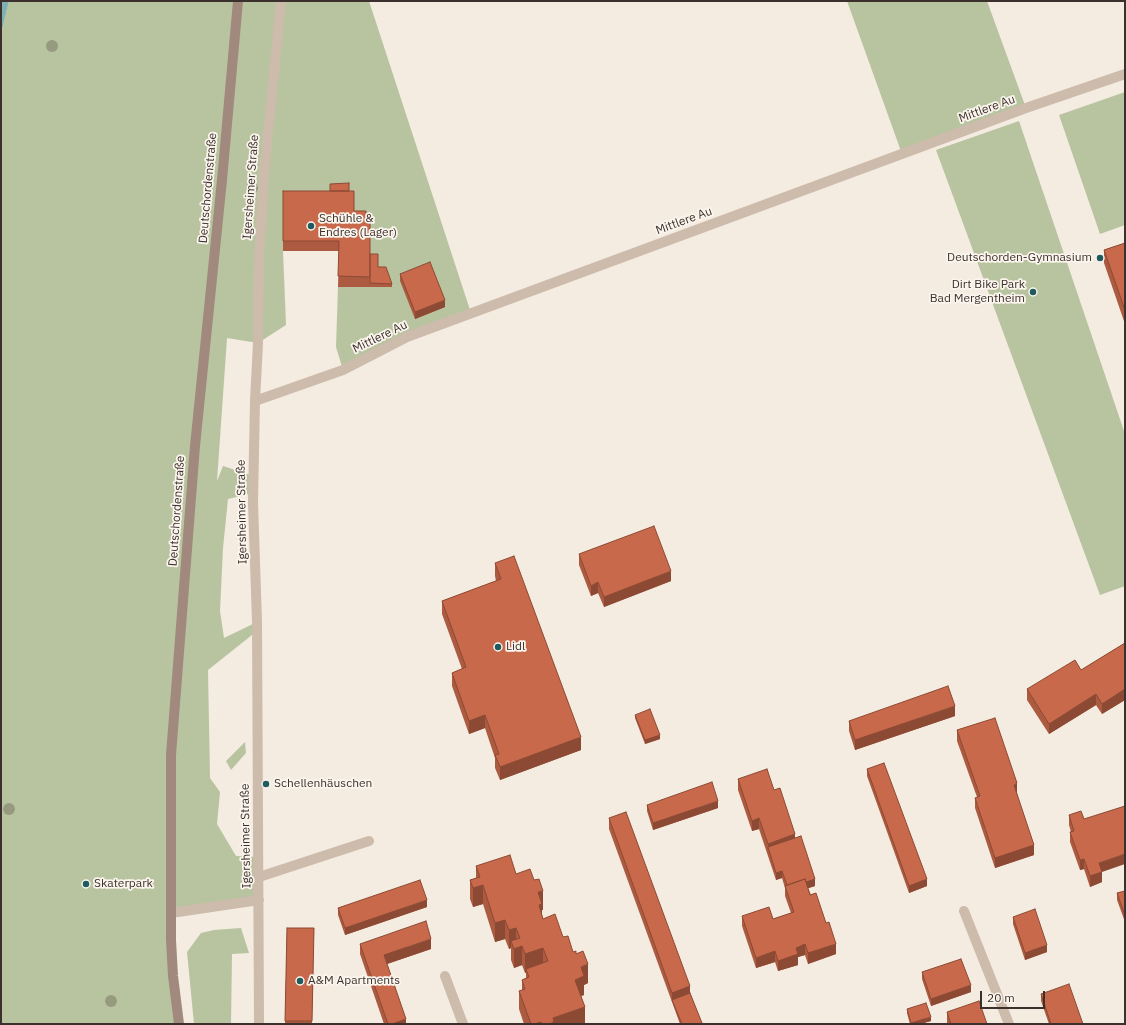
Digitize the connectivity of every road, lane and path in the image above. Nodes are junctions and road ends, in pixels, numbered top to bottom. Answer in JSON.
{"nodes":[{"id":1,"x":238,"y":1,"type":"edge"},
{"id":2,"x":281,"y":1,"type":"edge"},
{"id":3,"x":1125,"y":74,"type":"edge"},
{"id":4,"x":255,"y":401,"type":"junction"},
{"id":5,"x":369,"y":841,"type":"dead end"},
{"id":6,"x":259,"y":877,"type":"junction"},
{"id":7,"x":259,"y":900,"type":"junction"},
{"id":8,"x":964,"y":910,"type":"dead end"},
{"id":9,"x":171,"y":913,"type":"junction"},
{"id":10,"x":445,"y":976,"type":"dead end"},
{"id":11,"x":180,"y":1024,"type":"edge"},
{"id":12,"x":259,"y":1024,"type":"edge"},
{"id":13,"x":463,"y":1024,"type":"edge"},
{"id":14,"x":1009,"y":1024,"type":"edge"}],
"edges":[{"from":1,"to":9,"type":"street","name":"Deutschordenstraße"},
{"from":2,"to":4,"type":"street","name":"Igersheimer Straße"},
{"from":3,"to":4,"type":"street","name":"Mittlere Au"},
{"from":4,"to":6,"type":"street","name":"Igersheimer Straße"},
{"from":5,"to":6,"type":"street"},
{"from":6,"to":7,"type":"street","name":"Igersheimer Straße"},
{"from":7,"to":9,"type":"street"},
{"from":7,"to":12,"type":"street","name":"Igersheimer Straße"},
{"from":8,"to":14,"type":"street"},
{"from":9,"to":11,"type":"street","name":"Deutschordenstraße"},
{"from":10,"to":13,"type":"street"}]}
